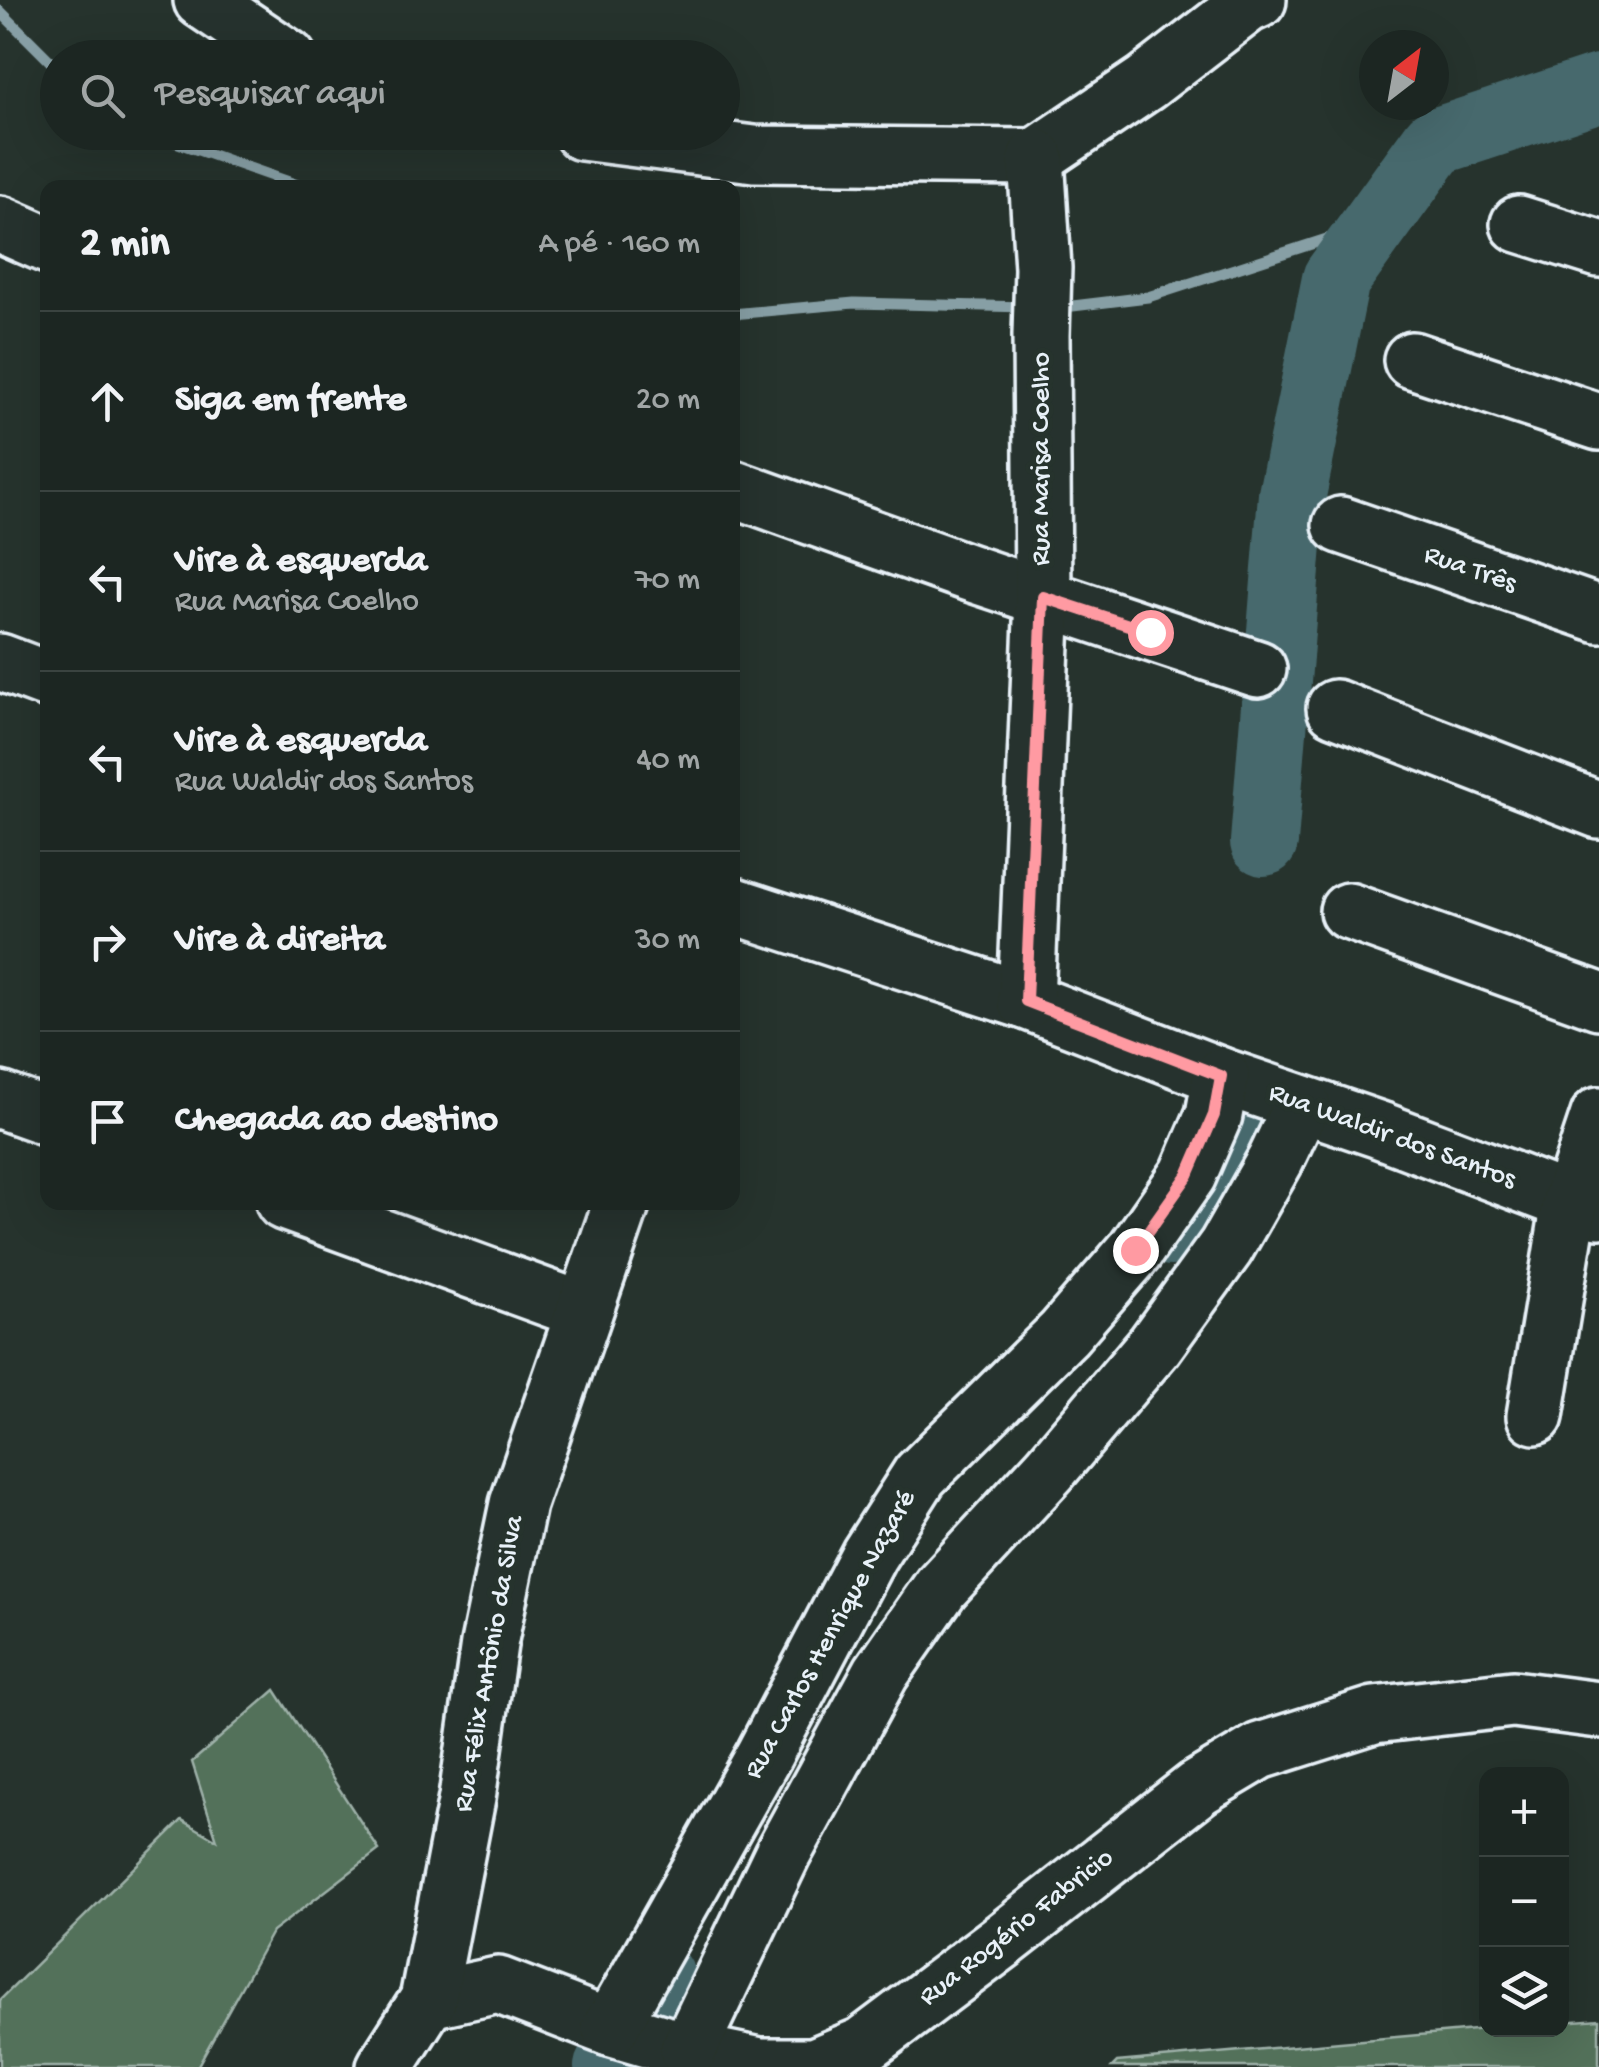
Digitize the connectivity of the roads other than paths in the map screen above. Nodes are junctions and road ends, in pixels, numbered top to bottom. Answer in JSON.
{"nodes":[{"id":1,"x":202,"y":0,"type":"edge"},
{"id":2,"x":1258,"y":0,"type":"edge"},
{"id":3,"x":261,"y":40,"type":"edge"},
{"id":4,"x":723,"y":150,"type":"edge"},
{"id":5,"x":1036,"y":158,"type":"junction"},
{"id":6,"x":0,"y":224,"type":"edge"},
{"id":7,"x":1519,"y":224,"type":"dead end"},
{"id":8,"x":40,"y":242,"type":"edge"},
{"id":9,"x":1599,"y":248,"type":"edge"},
{"id":10,"x":1412,"y":360,"type":"dead end"},
{"id":11,"x":1599,"y":422,"type":"edge"},
{"id":12,"x":740,"y":491,"type":"edge"},
{"id":13,"x":1341,"y":526,"type":"dead end"},
{"id":14,"x":1043,"y":597,"type":"junction"},
{"id":15,"x":1599,"y":614,"type":"edge"},
{"id":16,"x":0,"y":662,"type":"edge"},
{"id":17,"x":1258,"y":669,"type":"dead end"},
{"id":18,"x":40,"y":677,"type":"edge"},
{"id":19,"x":1335,"y":708,"type":"dead end"},
{"id":20,"x":1599,"y":810,"type":"edge"},
{"id":21,"x":740,"y":908,"type":"edge"},
{"id":22,"x":1348,"y":910,"type":"dead end"},
{"id":23,"x":1599,"y":1000,"type":"edge"},
{"id":24,"x":1026,"y":1001,"type":"junction"},
{"id":25,"x":1221,"y":1076,"type":"junction"},
{"id":26,"x":0,"y":1100,"type":"edge"},
{"id":27,"x":1302,"y":1104,"type":"junction"},
{"id":28,"x":40,"y":1114,"type":"edge"},
{"id":29,"x":1599,"y":1116,"type":"edge"},
{"id":30,"x":1584,"y":1206,"type":"edge"},
{"id":31,"x":306,"y":1210,"type":"edge"},
{"id":32,"x":619,"y":1210,"type":"edge"},
{"id":33,"x":584,"y":1311,"type":"junction"},
{"id":34,"x":1535,"y":1416,"type":"dead end"},
{"id":35,"x":1599,"y":1710,"type":"edge"},
{"id":36,"x":428,"y":2000,"type":"junction"},
{"id":37,"x":610,"y":2028,"type":"junction"},
{"id":38,"x":688,"y":2050,"type":"junction"},
{"id":39,"x":385,"y":2067,"type":"edge"}],
"edges":[{"from":1,"to":3,"type":"street"},
{"from":2,"to":5,"type":"street"},
{"from":4,"to":5,"type":"street"},
{"from":5,"to":14,"type":"street","name":"Rua Marisa Coelho"},
{"from":6,"to":8,"type":"street"},
{"from":7,"to":9,"type":"street"},
{"from":10,"to":11,"type":"street"},
{"from":12,"to":14,"type":"street"},
{"from":13,"to":15,"type":"street","name":"Rua Três"},
{"from":14,"to":17,"type":"street"},
{"from":14,"to":24,"type":"street","name":"Rua Marisa Coelho"},
{"from":16,"to":18,"type":"street"},
{"from":19,"to":20,"type":"street"},
{"from":21,"to":24,"type":"street","name":"Rua Waldir dos Santos"},
{"from":22,"to":23,"type":"street"},
{"from":24,"to":25,"type":"street","name":"Rua Waldir dos Santos"},
{"from":25,"to":27,"type":"street","name":"Rua Waldir dos Santos"},
{"from":25,"to":37,"type":"street","name":"Rua Carlos Henrique Nazaré"},
{"from":26,"to":28,"type":"street"},
{"from":27,"to":30,"type":"street","name":"Rua Waldir dos Santos"},
{"from":27,"to":38,"type":"street"},
{"from":29,"to":30,"type":"street"},
{"from":30,"to":34,"type":"street"},
{"from":31,"to":33,"type":"street"},
{"from":32,"to":33,"type":"street","name":"Rua Félix Antônio da Silva"},
{"from":33,"to":36,"type":"street","name":"Rua Félix Antônio da Silva"},
{"from":35,"to":38,"type":"street","name":"Rua Rogério Fabricio"},
{"from":36,"to":37,"type":"street","name":"Rua Rogério Fabricio"},
{"from":36,"to":39,"type":"street","name":"Rua Félix Antônio da Silva"},
{"from":37,"to":38,"type":"street","name":"Rua Rogério Fabricio"}]}
